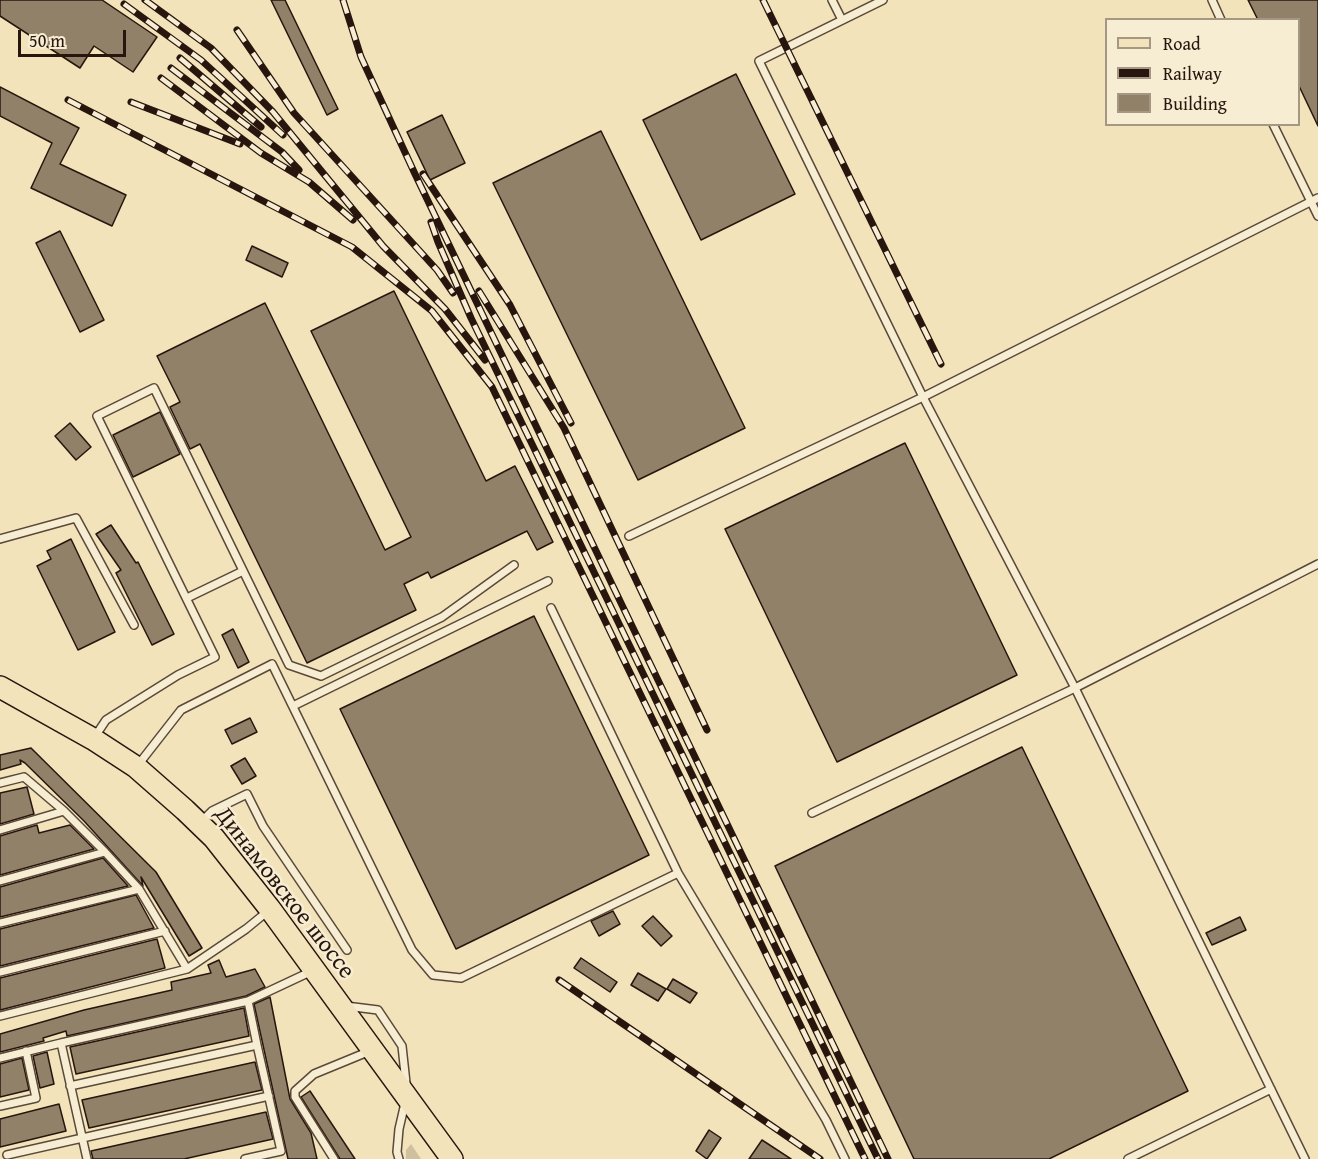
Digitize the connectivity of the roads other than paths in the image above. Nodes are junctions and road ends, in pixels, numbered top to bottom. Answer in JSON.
{"nodes":[{"id":1,"x":832,"y":0,"type":"edge"},
{"id":2,"x":883,"y":0,"type":"edge"},
{"id":3,"x":1212,"y":0,"type":"edge"},
{"id":4,"x":1220,"y":18,"type":"edge"},
{"id":5,"x":842,"y":20,"type":"junction"},
{"id":6,"x":1274,"y":126,"type":"edge"},
{"id":7,"x":1314,"y":200,"type":"edge"},
{"id":8,"x":1318,"y":216,"type":"edge"},
{"id":9,"x":923,"y":397,"type":"junction"},
{"id":10,"x":629,"y":536,"type":"dead end"},
{"id":11,"x":0,"y":539,"type":"edge"},
{"id":12,"x":1318,"y":564,"type":"edge"},
{"id":13,"x":514,"y":565,"type":"dead end"},
{"id":14,"x":243,"y":571,"type":"junction"},
{"id":15,"x":548,"y":582,"type":"dead end"},
{"id":16,"x":187,"y":598,"type":"junction"},
{"id":17,"x":551,"y":608,"type":"dead end"},
{"id":18,"x":134,"y":625,"type":"dead end"},
{"id":19,"x":0,"y":687,"type":"edge"},
{"id":20,"x":1075,"y":688,"type":"junction"},
{"id":21,"x":293,"y":706,"type":"junction"},
{"id":22,"x":93,"y":740,"type":"junction"},
{"id":23,"x":136,"y":767,"type":"junction"},
{"id":24,"x":0,"y":783,"type":"edge"},
{"id":25,"x":64,"y":811,"type":"junction"},
{"id":26,"x":812,"y":813,"type":"dead end"},
{"id":27,"x":199,"y":825,"type":"junction"},
{"id":28,"x":0,"y":830,"type":"edge"},
{"id":29,"x":105,"y":852,"type":"junction"},
{"id":30,"x":678,"y":873,"type":"junction"},
{"id":31,"x":0,"y":881,"type":"edge"},
{"id":32,"x":139,"y":889,"type":"junction"},
{"id":33,"x":270,"y":909,"type":"junction"},
{"id":34,"x":0,"y":923,"type":"edge"},
{"id":35,"x":165,"y":931,"type":"junction"},
{"id":36,"x":347,"y":950,"type":"dead end"},
{"id":37,"x":187,"y":969,"type":"junction"},
{"id":38,"x":315,"y":970,"type":"junction"},
{"id":39,"x":0,"y":972,"type":"edge"},
{"id":40,"x":248,"y":1001,"type":"junction"},
{"id":41,"x":340,"y":1005,"type":"junction"},
{"id":42,"x":0,"y":1016,"type":"edge"},
{"id":43,"x":61,"y":1043,"type":"junction"},
{"id":44,"x":257,"y":1045,"type":"junction"},
{"id":45,"x":372,"y":1050,"type":"junction"},
{"id":46,"x":26,"y":1051,"type":"junction"},
{"id":47,"x":0,"y":1058,"type":"edge"},
{"id":48,"x":70,"y":1086,"type":"junction"},
{"id":49,"x":1271,"y":1089,"type":"junction"},
{"id":50,"x":269,"y":1096,"type":"junction"},
{"id":51,"x":407,"y":1096,"type":"junction"},
{"id":52,"x":0,"y":1106,"type":"edge"},
{"id":53,"x":82,"y":1138,"type":"junction"},
{"id":54,"x":322,"y":1140,"type":"junction"},
{"id":55,"x":281,"y":1151,"type":"junction"},
{"id":56,"x":8,"y":1155,"type":"dead end"},
{"id":57,"x":87,"y":1159,"type":"edge"},
{"id":58,"x":244,"y":1159,"type":"edge"},
{"id":59,"x":283,"y":1159,"type":"edge"},
{"id":60,"x":326,"y":1159,"type":"edge"},
{"id":61,"x":334,"y":1159,"type":"edge"},
{"id":62,"x":399,"y":1159,"type":"edge"},
{"id":63,"x":452,"y":1159,"type":"edge"},
{"id":64,"x":846,"y":1159,"type":"edge"},
{"id":65,"x":1128,"y":1159,"type":"edge"},
{"id":66,"x":1305,"y":1159,"type":"edge"}],
"edges":[{"from":1,"to":5,"type":"lane"},
{"from":2,"to":5,"type":"lane"},
{"from":3,"to":4,"type":"lane"},
{"from":5,"to":9,"type":"lane"},
{"from":6,"to":7,"type":"lane"},
{"from":7,"to":8,"type":"lane"},
{"from":7,"to":9,"type":"lane"},
{"from":9,"to":10,"type":"lane"},
{"from":9,"to":20,"type":"lane"},
{"from":11,"to":18,"type":"lane"},
{"from":12,"to":20,"type":"lane"},
{"from":13,"to":14,"type":"lane"},
{"from":14,"to":16,"type":"lane"},
{"from":14,"to":16,"type":"lane"},
{"from":15,"to":21,"type":"lane"},
{"from":16,"to":22,"type":"lane"},
{"from":17,"to":30,"type":"lane"},
{"from":19,"to":22,"type":"main road","name":"Динамовское шоссе"},
{"from":20,"to":26,"type":"lane"},
{"from":20,"to":49,"type":"lane"},
{"from":21,"to":23,"type":"lane"},
{"from":21,"to":30,"type":"lane"},
{"from":22,"to":23,"type":"main road","name":"Динамовское шоссе"},
{"from":23,"to":27,"type":"main road","name":"Динамовское шоссе"},
{"from":24,"to":25,"type":"lane"},
{"from":25,"to":28,"type":"lane"},
{"from":25,"to":29,"type":"lane"},
{"from":27,"to":33,"type":"main road","name":"Динамовское шоссе"},
{"from":27,"to":36,"type":"lane"},
{"from":29,"to":31,"type":"lane"},
{"from":29,"to":32,"type":"lane"},
{"from":30,"to":64,"type":"lane"},
{"from":32,"to":34,"type":"lane"},
{"from":32,"to":35,"type":"lane"},
{"from":33,"to":37,"type":"lane"},
{"from":33,"to":38,"type":"main road","name":"Динамовское шоссе"},
{"from":35,"to":37,"type":"lane"},
{"from":35,"to":39,"type":"lane"},
{"from":37,"to":42,"type":"lane"},
{"from":38,"to":40,"type":"lane"},
{"from":38,"to":41,"type":"main road","name":"Динамовское шоссе"},
{"from":40,"to":43,"type":"lane"},
{"from":40,"to":44,"type":"lane"},
{"from":41,"to":45,"type":"main road","name":"Динамовское шоссе"},
{"from":41,"to":51,"type":"lane"},
{"from":43,"to":46,"type":"lane"},
{"from":43,"to":48,"type":"lane"},
{"from":44,"to":48,"type":"lane"},
{"from":44,"to":50,"type":"lane"},
{"from":45,"to":51,"type":"main road","name":"Динамовское шоссе"},
{"from":45,"to":54,"type":"lane"},
{"from":46,"to":47,"type":"lane"},
{"from":46,"to":52,"type":"lane"},
{"from":48,"to":53,"type":"lane"},
{"from":49,"to":65,"type":"lane"},
{"from":49,"to":66,"type":"lane"},
{"from":50,"to":53,"type":"lane"},
{"from":50,"to":55,"type":"lane"},
{"from":51,"to":62,"type":"lane"},
{"from":51,"to":63,"type":"main road","name":"Динамовское шоссе"},
{"from":53,"to":56,"type":"lane"},
{"from":53,"to":57,"type":"lane"},
{"from":54,"to":60,"type":"lane"},
{"from":54,"to":61,"type":"lane"},
{"from":55,"to":58,"type":"lane"},
{"from":55,"to":59,"type":"lane"}]}
